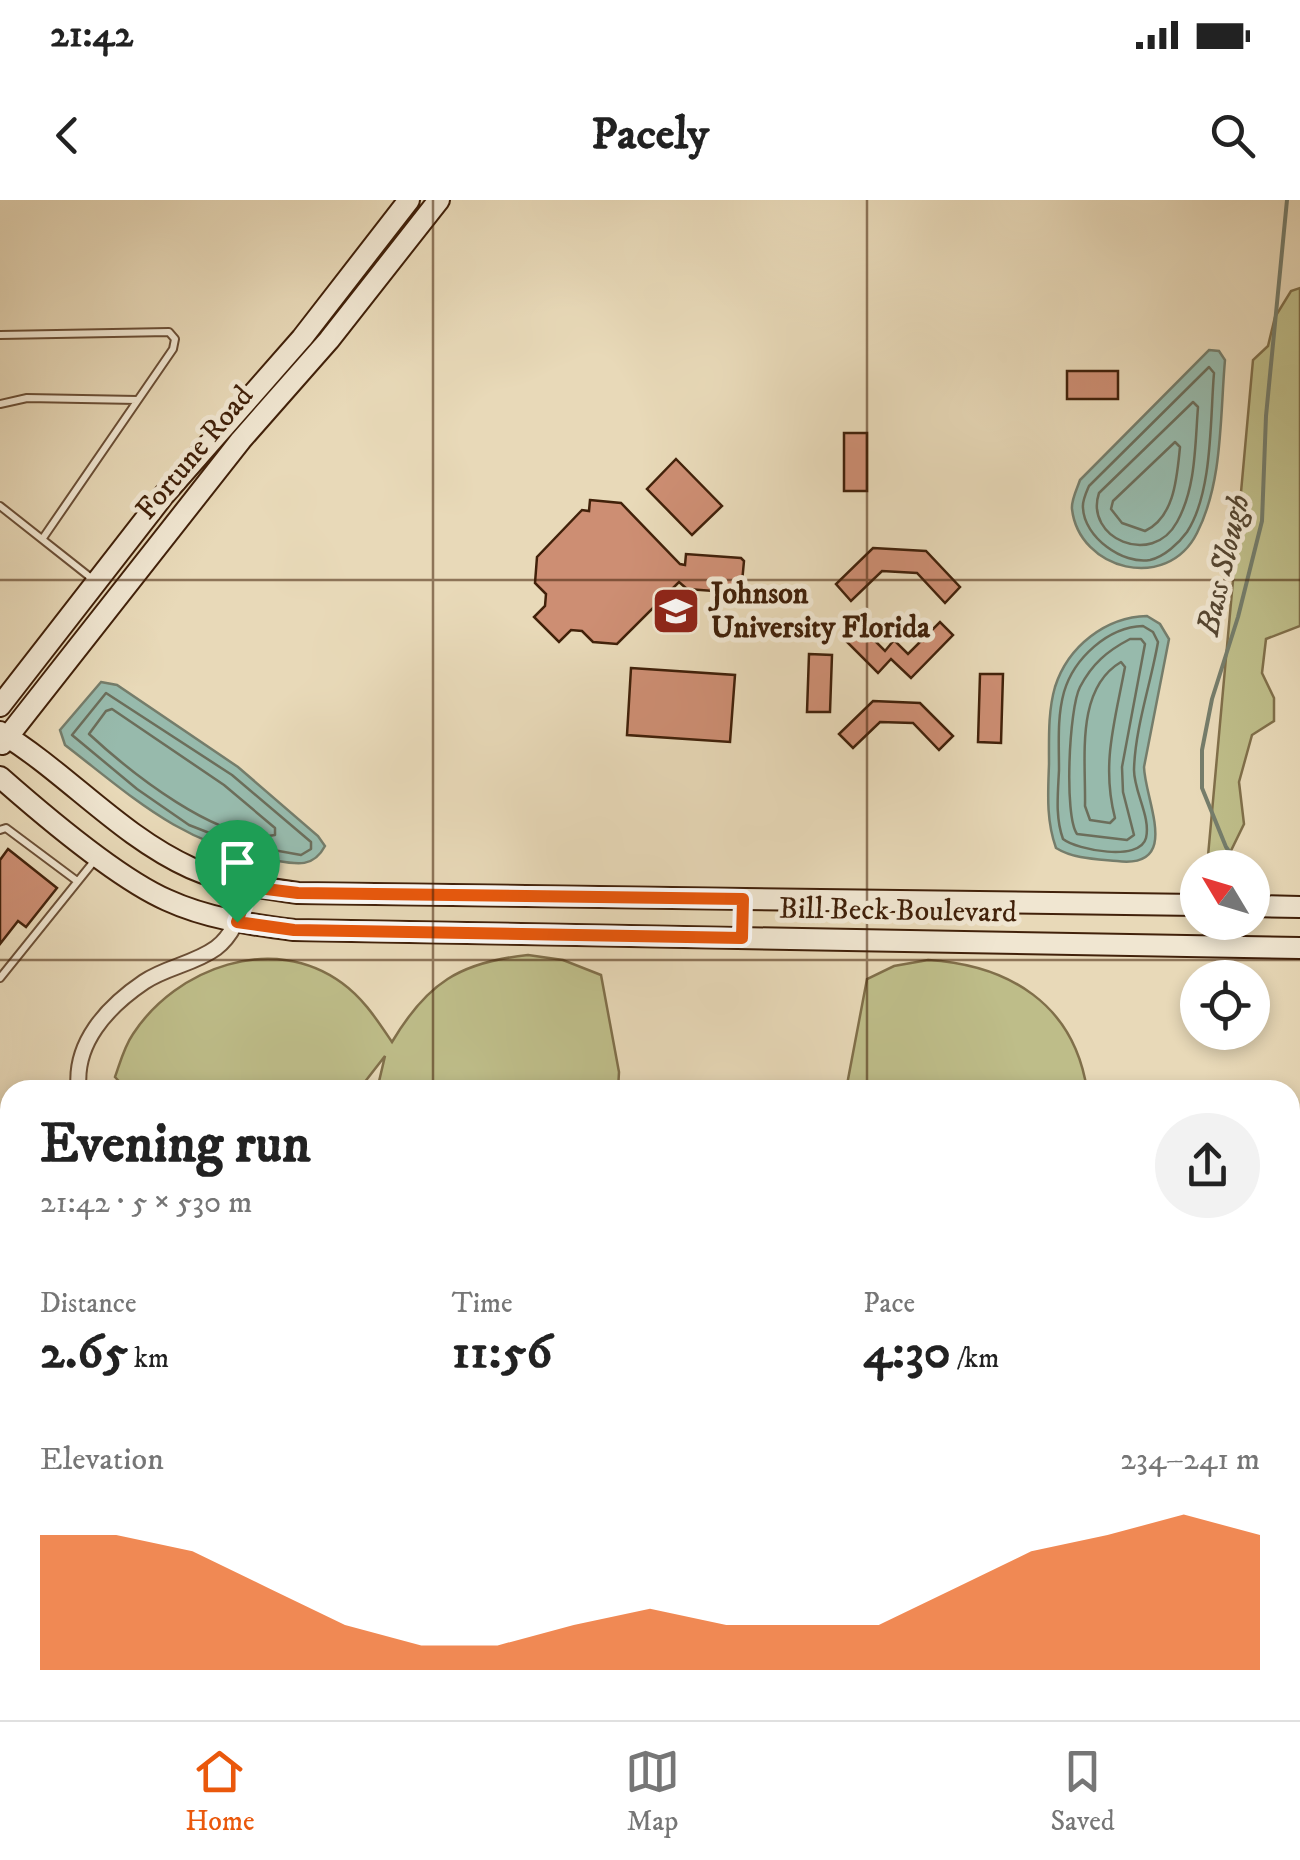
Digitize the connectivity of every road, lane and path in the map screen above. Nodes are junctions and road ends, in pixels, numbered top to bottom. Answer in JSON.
{"nodes":[{"id":1,"x":409,"y":200,"type":"edge"},
{"id":2,"x":439,"y":200,"type":"edge"},
{"id":3,"x":0,"y":335,"type":"edge"},
{"id":4,"x":137,"y":400,"type":"junction"},
{"id":5,"x":0,"y":404,"type":"edge"},
{"id":6,"x":0,"y":506,"type":"edge"},
{"id":7,"x":43,"y":538,"type":"junction"},
{"id":8,"x":96,"y":582,"type":"junction"},
{"id":9,"x":116,"y":599,"type":"junction"},
{"id":10,"x":0,"y":706,"type":"edge"},
{"id":11,"x":3,"y":738,"type":"edge"},
{"id":12,"x":0,"y":777,"type":"edge"},
{"id":13,"x":0,"y":830,"type":"edge"},
{"id":14,"x":99,"y":856,"type":"junction"},
{"id":15,"x":77,"y":881,"type":"junction"},
{"id":16,"x":250,"y":887,"type":"junction"},
{"id":17,"x":743,"y":899,"type":"junction"},
{"id":18,"x":1180,"y":905,"type":"edge"},
{"id":19,"x":1270,"y":906,"type":"edge"},
{"id":20,"x":1300,"y":906,"type":"edge"},
{"id":21,"x":237,"y":922,"type":"junction"},
{"id":22,"x":742,"y":938,"type":"junction"},
{"id":23,"x":1300,"y":948,"type":"edge"},
{"id":24,"x":0,"y":978,"type":"edge"},
{"id":25,"x":78,"y":1080,"type":"edge"}],
"edges":[{"from":1,"to":8,"type":"street","name":"Fortune Road"},
{"from":2,"to":9,"type":"street","name":"Fortune Road"},
{"from":3,"to":4,"type":"lane"},
{"from":4,"to":5,"type":"lane"},
{"from":4,"to":7,"type":"lane"},
{"from":6,"to":7,"type":"lane"},
{"from":7,"to":8,"type":"lane"},
{"from":8,"to":9,"type":"street"},
{"from":8,"to":10,"type":"street","name":"Fortune Road"},
{"from":9,"to":11,"type":"street","name":"Fortune Road"},
{"from":11,"to":16,"type":"street","name":"Bill Beck Boulevard"},
{"from":12,"to":14,"type":"street","name":"Bill Beck Boulevard"},
{"from":13,"to":15,"type":"lane"},
{"from":14,"to":15,"type":"lane"},
{"from":14,"to":21,"type":"street","name":"Bill Beck Boulevard"},
{"from":15,"to":24,"type":"lane"},
{"from":16,"to":17,"type":"street","name":"Bill Beck Boulevard"},
{"from":16,"to":21,"type":"street"},
{"from":17,"to":18,"type":"street","name":"Bill Beck Boulevard"},
{"from":17,"to":22,"type":"lane"},
{"from":19,"to":20,"type":"street"},
{"from":21,"to":22,"type":"street","name":"Bill Beck Boulevard"},
{"from":21,"to":25,"type":"street"},
{"from":22,"to":23,"type":"street","name":"Bill Beck Boulevard"}]}
